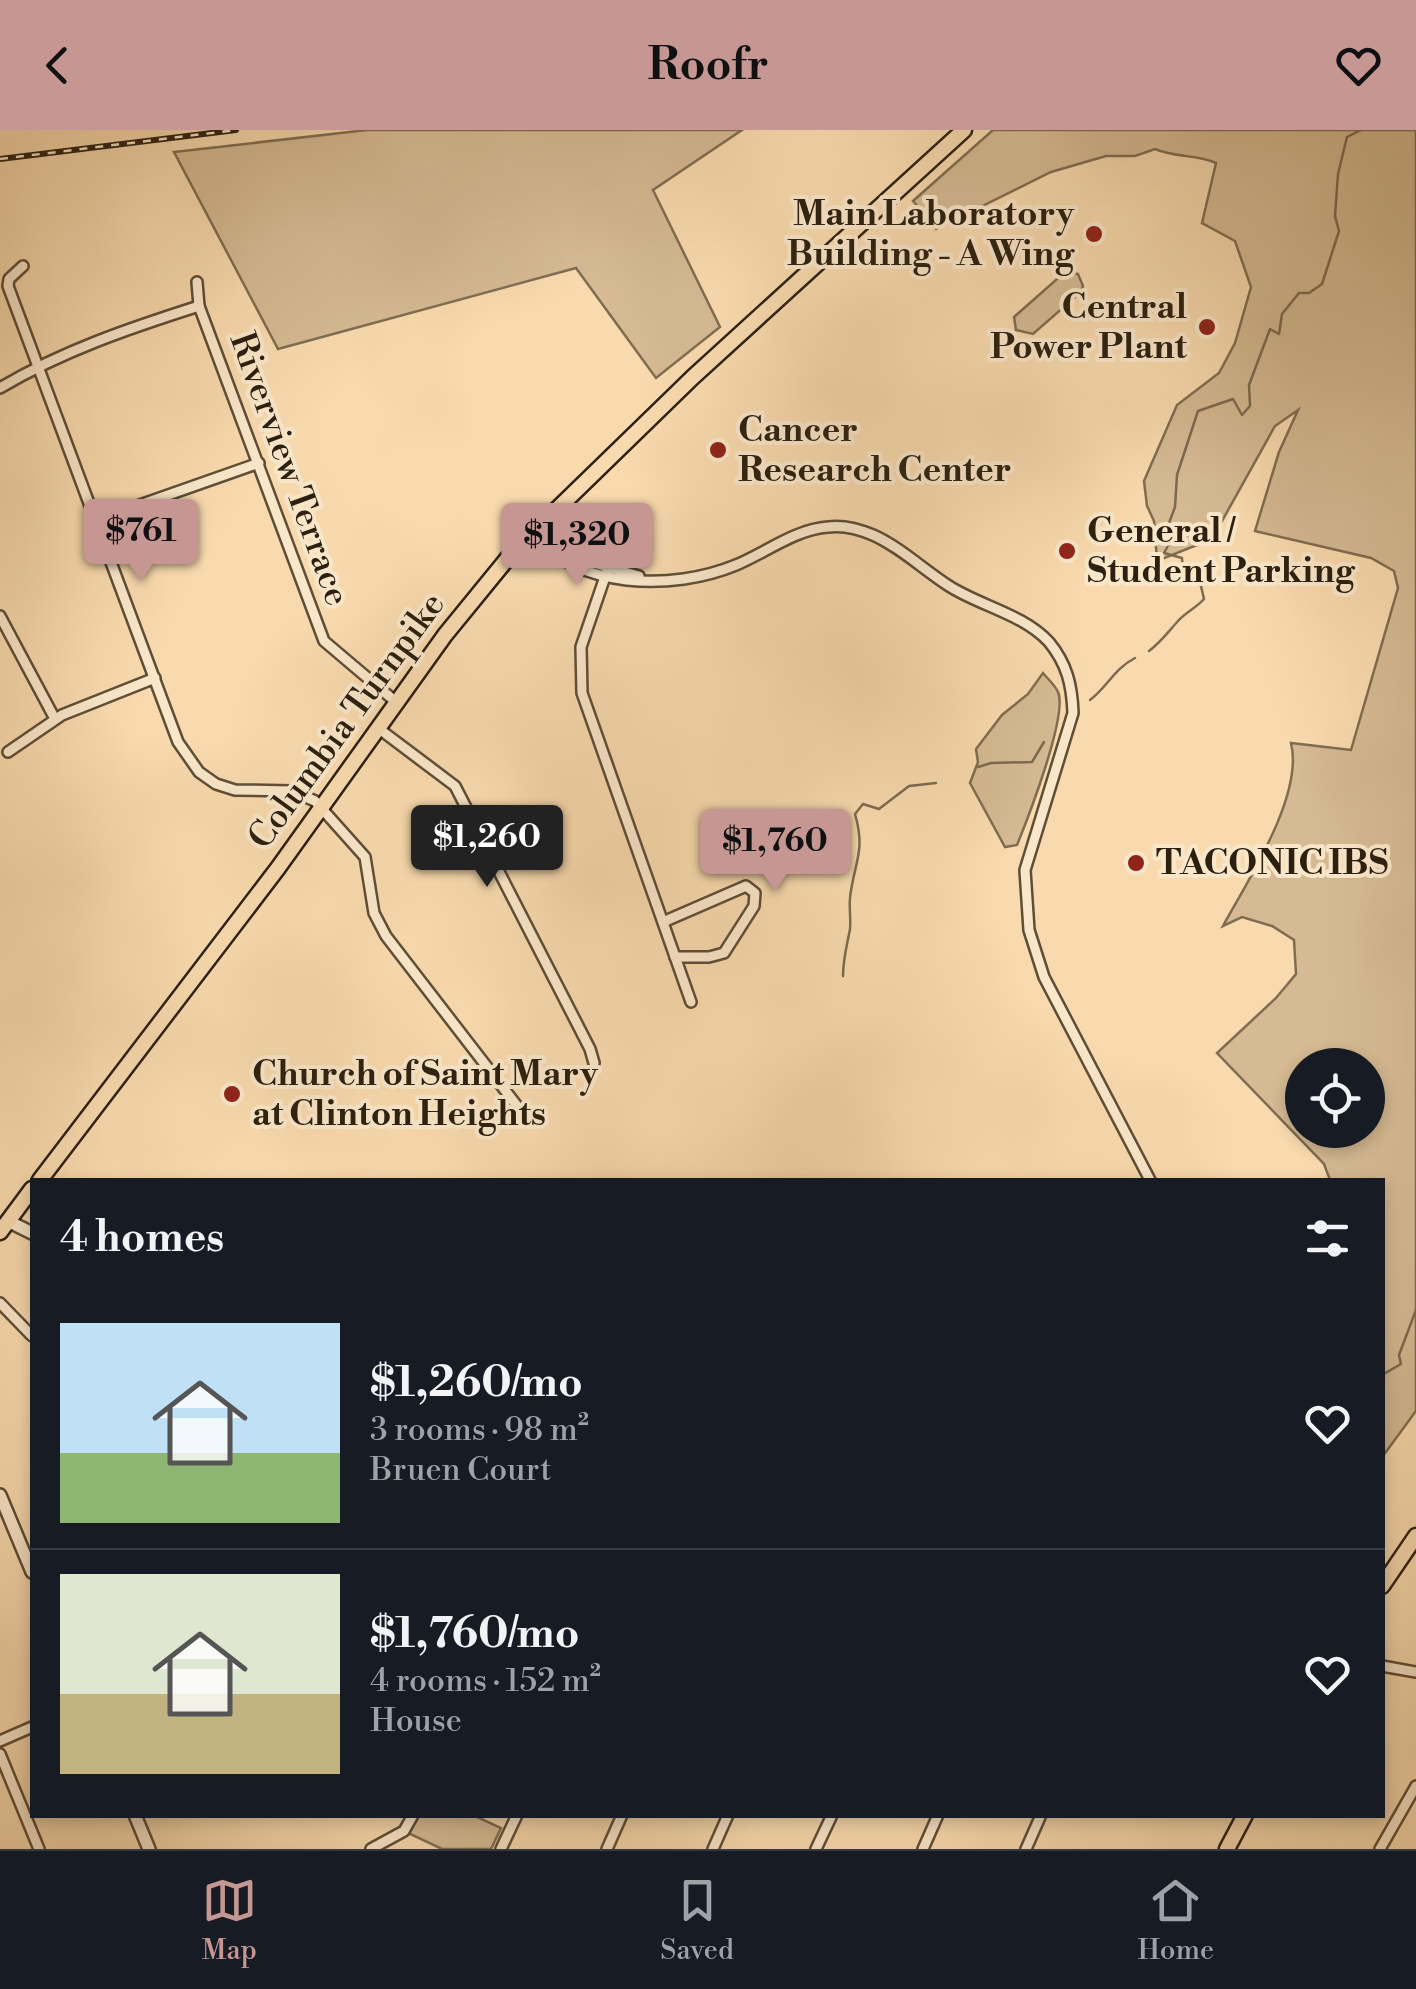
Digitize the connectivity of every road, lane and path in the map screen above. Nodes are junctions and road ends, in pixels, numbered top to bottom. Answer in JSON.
{"nodes":[{"id":1,"x":964,"y":130,"type":"edge"},
{"id":2,"x":24,"y":266,"type":"dead end"},
{"id":3,"x":197,"y":282,"type":"dead end"},
{"id":4,"x":200,"y":306,"type":"junction"},
{"id":5,"x":39,"y":365,"type":"junction"},
{"id":6,"x":0,"y":388,"type":"edge"},
{"id":7,"x":259,"y":463,"type":"junction"},
{"id":8,"x":97,"y":520,"type":"junction"},
{"id":9,"x":532,"y":532,"type":"junction"},
{"id":10,"x":606,"y":573,"type":"junction"},
{"id":11,"x":0,"y":616,"type":"edge"},
{"id":12,"x":155,"y":678,"type":"junction"},
{"id":13,"x":396,"y":702,"type":"junction"},
{"id":14,"x":55,"y":719,"type":"junction"},
{"id":15,"x":378,"y":728,"type":"junction"},
{"id":16,"x":8,"y":752,"type":"dead end"},
{"id":17,"x":320,"y":810,"type":"junction"},
{"id":18,"x":663,"y":922,"type":"junction"},
{"id":19,"x":675,"y":957,"type":"junction"},
{"id":20,"x":691,"y":1002,"type":"dead end"},
{"id":21,"x":594,"y":1063,"type":"dead end"},
{"id":22,"x":521,"y":1111,"type":"dead end"},
{"id":23,"x":42,"y":1178,"type":"edge"},
{"id":24,"x":1149,"y":1178,"type":"edge"},
{"id":25,"x":30,"y":1192,"type":"edge"},
{"id":26,"x":4,"y":1227,"type":"edge"},
{"id":27,"x":30,"y":1233,"type":"edge"},
{"id":28,"x":0,"y":1303,"type":"edge"},
{"id":29,"x":30,"y":1334,"type":"edge"},
{"id":30,"x":0,"y":1495,"type":"edge"},
{"id":31,"x":1414,"y":1543,"type":"edge"},
{"id":32,"x":30,"y":1565,"type":"edge"},
{"id":33,"x":1387,"y":1568,"type":"edge"},
{"id":34,"x":1385,"y":1667,"type":"edge"},
{"id":35,"x":1416,"y":1672,"type":"edge"},
{"id":36,"x":30,"y":1728,"type":"edge"},
{"id":37,"x":0,"y":1741,"type":"edge"},
{"id":38,"x":0,"y":1754,"type":"edge"},
{"id":39,"x":1416,"y":1786,"type":"edge"},
{"id":40,"x":136,"y":1818,"type":"edge"},
{"id":41,"x":411,"y":1818,"type":"edge"},
{"id":42,"x":516,"y":1818,"type":"edge"},
{"id":43,"x":621,"y":1818,"type":"edge"},
{"id":44,"x":727,"y":1818,"type":"edge"},
{"id":45,"x":831,"y":1818,"type":"edge"},
{"id":46,"x":937,"y":1818,"type":"edge"},
{"id":47,"x":1041,"y":1818,"type":"edge"},
{"id":48,"x":1242,"y":1818,"type":"edge"},
{"id":49,"x":39,"y":1849,"type":"edge"},
{"id":50,"x":149,"y":1849,"type":"edge"},
{"id":51,"x":370,"y":1849,"type":"edge"},
{"id":52,"x":502,"y":1849,"type":"edge"},
{"id":53,"x":607,"y":1849,"type":"edge"},
{"id":54,"x":713,"y":1849,"type":"edge"},
{"id":55,"x":816,"y":1849,"type":"edge"},
{"id":56,"x":923,"y":1849,"type":"edge"},
{"id":57,"x":1026,"y":1849,"type":"edge"},
{"id":58,"x":1226,"y":1849,"type":"edge"},
{"id":59,"x":1380,"y":1849,"type":"edge"}],
"edges":[{"from":1,"to":9,"type":"main road","name":"Columbia Turnpike"},
{"from":2,"to":5,"type":"street"},
{"from":3,"to":4,"type":"street","name":"Riverview Terrace"},
{"from":4,"to":5,"type":"street"},
{"from":4,"to":7,"type":"street","name":"Riverview Terrace"},
{"from":5,"to":6,"type":"street"},
{"from":5,"to":8,"type":"street"},
{"from":7,"to":8,"type":"street"},
{"from":7,"to":13,"type":"street","name":"Riverview Terrace"},
{"from":8,"to":12,"type":"street"},
{"from":9,"to":10,"type":"street"},
{"from":9,"to":13,"type":"main road","name":"Columbia Turnpike"},
{"from":10,"to":18,"type":"street"},
{"from":10,"to":24,"type":"street"},
{"from":11,"to":14,"type":"street"},
{"from":12,"to":14,"type":"street"},
{"from":12,"to":17,"type":"street"},
{"from":13,"to":15,"type":"main road","name":"Columbia Turnpike"},
{"from":14,"to":16,"type":"street"},
{"from":15,"to":17,"type":"main road","name":"Columbia Turnpike"},
{"from":15,"to":21,"type":"street"},
{"from":17,"to":22,"type":"street"},
{"from":17,"to":23,"type":"main road","name":"Columbia Turnpike"},
{"from":18,"to":19,"type":"street"},
{"from":18,"to":19,"type":"street"},
{"from":19,"to":20,"type":"street"},
{"from":25,"to":26,"type":"main road"},
{"from":26,"to":27,"type":"street"},
{"from":28,"to":29,"type":"street"},
{"from":30,"to":32,"type":"street"},
{"from":31,"to":33,"type":"main road"},
{"from":34,"to":35,"type":"street"},
{"from":36,"to":37,"type":"street"},
{"from":38,"to":49,"type":"street"},
{"from":39,"to":59,"type":"street"},
{"from":40,"to":50,"type":"street"},
{"from":41,"to":51,"type":"street"},
{"from":42,"to":52,"type":"street"},
{"from":43,"to":53,"type":"street"},
{"from":44,"to":54,"type":"street"},
{"from":45,"to":55,"type":"street"},
{"from":46,"to":56,"type":"street"},
{"from":47,"to":57,"type":"street"},
{"from":48,"to":58,"type":"main road"}]}
